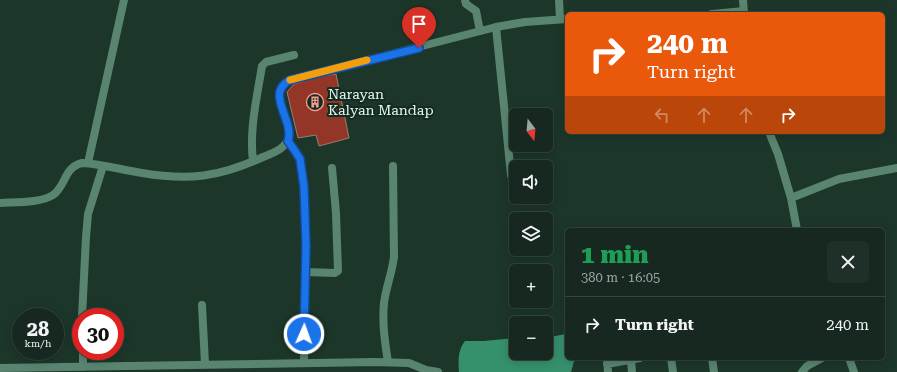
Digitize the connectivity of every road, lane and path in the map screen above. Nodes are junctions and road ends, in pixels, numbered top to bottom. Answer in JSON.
{"nodes":[{"id":1,"x":124,"y":0,"type":"edge"},
{"id":2,"x":465,"y":0,"type":"edge"},
{"id":3,"x":559,"y":0,"type":"edge"},
{"id":4,"x":743,"y":0,"type":"edge"},
{"id":5,"x":744,"y":12,"type":"edge"},
{"id":6,"x":564,"y":19,"type":"edge"},
{"id":7,"x":496,"y":27,"type":"junction"},
{"id":8,"x":480,"y":31,"type":"junction"},
{"id":9,"x":294,"y":55,"type":"dead end"},
{"id":10,"x":770,"y":134,"type":"edge"},
{"id":11,"x":288,"y":141,"type":"junction"},
{"id":12,"x":253,"y":161,"type":"junction"},
{"id":13,"x":88,"y":164,"type":"junction"},
{"id":14,"x":509,"y":164,"type":"edge"},
{"id":15,"x":103,"y":166,"type":"junction"},
{"id":16,"x":393,"y":166,"type":"dead end"},
{"id":17,"x":332,"y":168,"type":"dead end"},
{"id":18,"x":897,"y":168,"type":"edge"},
{"id":19,"x":791,"y":198,"type":"junction"},
{"id":20,"x":0,"y":203,"type":"edge"},
{"id":21,"x":797,"y":228,"type":"edge"},
{"id":22,"x":306,"y":272,"type":"junction"},
{"id":23,"x":202,"y":305,"type":"dead end"},
{"id":24,"x":82,"y":308,"type":"edge"},
{"id":25,"x":83,"y":360,"type":"edge"},
{"id":26,"x":630,"y":360,"type":"joint"},
{"id":27,"x":671,"y":360,"type":"edge"},
{"id":28,"x":712,"y":360,"type":"edge"},
{"id":29,"x":818,"y":360,"type":"edge"},
{"id":30,"x":850,"y":360,"type":"edge"},
{"id":31,"x":306,"y":362,"type":"junction"},
{"id":32,"x":388,"y":362,"type":"junction"},
{"id":33,"x":402,"y":363,"type":"junction"},
{"id":34,"x":205,"y":364,"type":"junction"},
{"id":35,"x":608,"y":365,"type":"edge"},
{"id":36,"x":83,"y":367,"type":"junction"},
{"id":37,"x":0,"y":368,"type":"edge"},
{"id":38,"x":168,"y":368,"type":"edge"},
{"id":39,"x":308,"y":372,"type":"edge"},
{"id":40,"x":402,"y":372,"type":"edge"},
{"id":41,"x":438,"y":372,"type":"edge"},
{"id":42,"x":632,"y":372,"type":"edge"},
{"id":43,"x":673,"y":372,"type":"edge"},
{"id":44,"x":714,"y":372,"type":"edge"},
{"id":45,"x":802,"y":372,"type":"edge"},
{"id":46,"x":854,"y":372,"type":"edge"}],
"edges":[{"from":1,"to":13,"type":"street"},
{"from":2,"to":8,"type":"street"},
{"from":3,"to":6,"type":"street"},
{"from":4,"to":5,"type":"street"},
{"from":6,"to":7,"type":"street"},
{"from":7,"to":8,"type":"street"},
{"from":7,"to":14,"type":"street"},
{"from":8,"to":11,"type":"street"},
{"from":9,"to":12,"type":"street"},
{"from":10,"to":19,"type":"street"},
{"from":11,"to":12,"type":"street"},
{"from":11,"to":22,"type":"street"},
{"from":12,"to":15,"type":"street"},
{"from":13,"to":15,"type":"street"},
{"from":13,"to":20,"type":"street"},
{"from":15,"to":24,"type":"street"},
{"from":16,"to":32,"type":"street"},
{"from":17,"to":22,"type":"street"},
{"from":18,"to":19,"type":"street"},
{"from":19,"to":21,"type":"street"},
{"from":22,"to":31,"type":"street"},
{"from":23,"to":34,"type":"street"},
{"from":25,"to":36,"type":"street"},
{"from":26,"to":35,"type":"street"},
{"from":26,"to":42,"type":"street"},
{"from":27,"to":43,"type":"street"},
{"from":28,"to":44,"type":"street"},
{"from":29,"to":45,"type":"street"},
{"from":30,"to":46,"type":"street"},
{"from":31,"to":32,"type":"street"},
{"from":31,"to":34,"type":"street"},
{"from":31,"to":39,"type":"street"},
{"from":32,"to":33,"type":"street"},
{"from":33,"to":40,"type":"street"},
{"from":33,"to":41,"type":"street"},
{"from":34,"to":38,"type":"street"},
{"from":36,"to":37,"type":"street"},
{"from":36,"to":38,"type":"street"}]}
